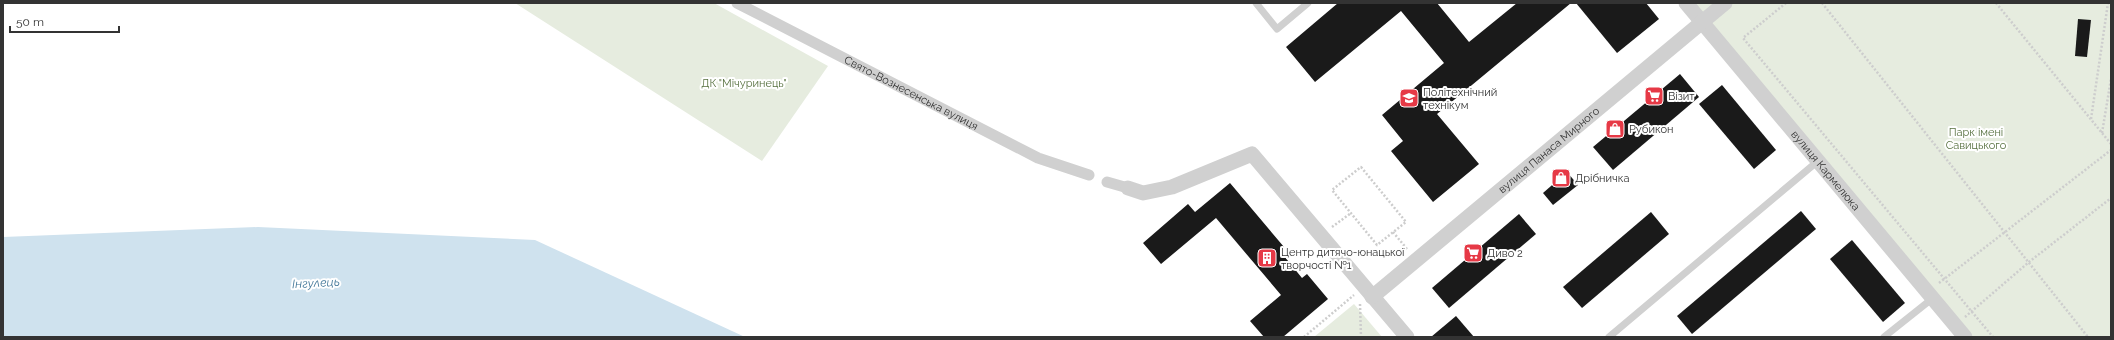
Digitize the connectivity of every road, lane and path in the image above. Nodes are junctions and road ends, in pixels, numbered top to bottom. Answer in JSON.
{"nodes":[{"id":1,"x":737,"y":3,"type":"edge"},
{"id":2,"x":1256,"y":3,"type":"edge"},
{"id":3,"x":1308,"y":3,"type":"edge"},
{"id":4,"x":1686,"y":3,"type":"edge"},
{"id":5,"x":1725,"y":3,"type":"edge"},
{"id":6,"x":1786,"y":3,"type":"edge"},
{"id":7,"x":1822,"y":3,"type":"edge"},
{"id":8,"x":1996,"y":3,"type":"edge"},
{"id":9,"x":2108,"y":3,"type":"edge"},
{"id":10,"x":1702,"y":23,"type":"junction"},
{"id":11,"x":2111,"y":79,"type":"edge"},
{"id":12,"x":2091,"y":119,"type":"junction"},
{"id":13,"x":2102,"y":134,"type":"junction"},
{"id":14,"x":2111,"y":144,"type":"edge"},
{"id":15,"x":2111,"y":150,"type":"edge"},
{"id":16,"x":1818,"y":161,"type":"junction"},
{"id":17,"x":1088,"y":175,"type":"dead end"},
{"id":18,"x":1107,"y":182,"type":"dead end"},
{"id":19,"x":1128,"y":188,"type":"joint"},
{"id":20,"x":2111,"y":198,"type":"edge"},
{"id":21,"x":1351,"y":213,"type":"junction"},
{"id":22,"x":1393,"y":232,"type":"junction"},
{"id":23,"x":2004,"y":232,"type":"junction"},
{"id":24,"x":1321,"y":236,"type":"junction"},
{"id":25,"x":1415,"y":261,"type":"junction"},
{"id":26,"x":2029,"y":262,"type":"junction"},
{"id":27,"x":1944,"y":279,"type":"junction"},
{"id":28,"x":1930,"y":294,"type":"junction"},
{"id":29,"x":1365,"y":296,"type":"junction"},
{"id":30,"x":1971,"y":311,"type":"junction"},
{"id":31,"x":1956,"y":325,"type":"junction"},
{"id":32,"x":1304,"y":337,"type":"edge"},
{"id":33,"x":1361,"y":337,"type":"edge"},
{"id":34,"x":1407,"y":337,"type":"edge"},
{"id":35,"x":1609,"y":337,"type":"edge"},
{"id":36,"x":1884,"y":337,"type":"edge"},
{"id":37,"x":1965,"y":337,"type":"edge"},
{"id":38,"x":1993,"y":337,"type":"edge"},
{"id":39,"x":2088,"y":337,"type":"edge"}],
"edges":[{"from":1,"to":17,"type":"street","name":"Свято-Вознесенська вулиця"},
{"from":2,"to":3,"type":"lane"},
{"from":4,"to":10,"type":"street","name":"вулиця Кармелюка"},
{"from":5,"to":10,"type":"street","name":"вулиця Панаса Мирного"},
{"from":6,"to":27,"type":"path"},
{"from":7,"to":23,"type":"path"},
{"from":8,"to":12,"type":"path"},
{"from":9,"to":12,"type":"path"},
{"from":10,"to":16,"type":"street","name":"вулиця Кармелюка"},
{"from":10,"to":25,"type":"street","name":"вулиця Панаса Мирного"},
{"from":11,"to":13,"type":"path"},
{"from":12,"to":13,"type":"path"},
{"from":13,"to":14,"type":"path"},
{"from":15,"to":23,"type":"path"},
{"from":16,"to":28,"type":"street","name":"вулиця Кармелюка"},
{"from":16,"to":35,"type":"lane"},
{"from":18,"to":19,"type":"street"},
{"from":19,"to":24,"type":"street"},
{"from":20,"to":26,"type":"path"},
{"from":21,"to":22,"type":"path"},
{"from":21,"to":22,"type":"path"},
{"from":21,"to":24,"type":"path"},
{"from":22,"to":25,"type":"path"},
{"from":23,"to":26,"type":"path"},
{"from":23,"to":27,"type":"path"},
{"from":24,"to":29,"type":"street"},
{"from":25,"to":29,"type":"street","name":"вулиця Панаса Мирного"},
{"from":26,"to":30,"type":"path"},
{"from":26,"to":39,"type":"path"},
{"from":27,"to":28,"type":"path"},
{"from":27,"to":30,"type":"path"},
{"from":28,"to":31,"type":"street","name":"вулиця Кармелюка"},
{"from":28,"to":36,"type":"lane"},
{"from":29,"to":32,"type":"path"},
{"from":29,"to":33,"type":"path"},
{"from":29,"to":34,"type":"street"},
{"from":30,"to":31,"type":"path"},
{"from":30,"to":38,"type":"path"},
{"from":31,"to":37,"type":"street","name":"вулиця Кармелюка"}]}
